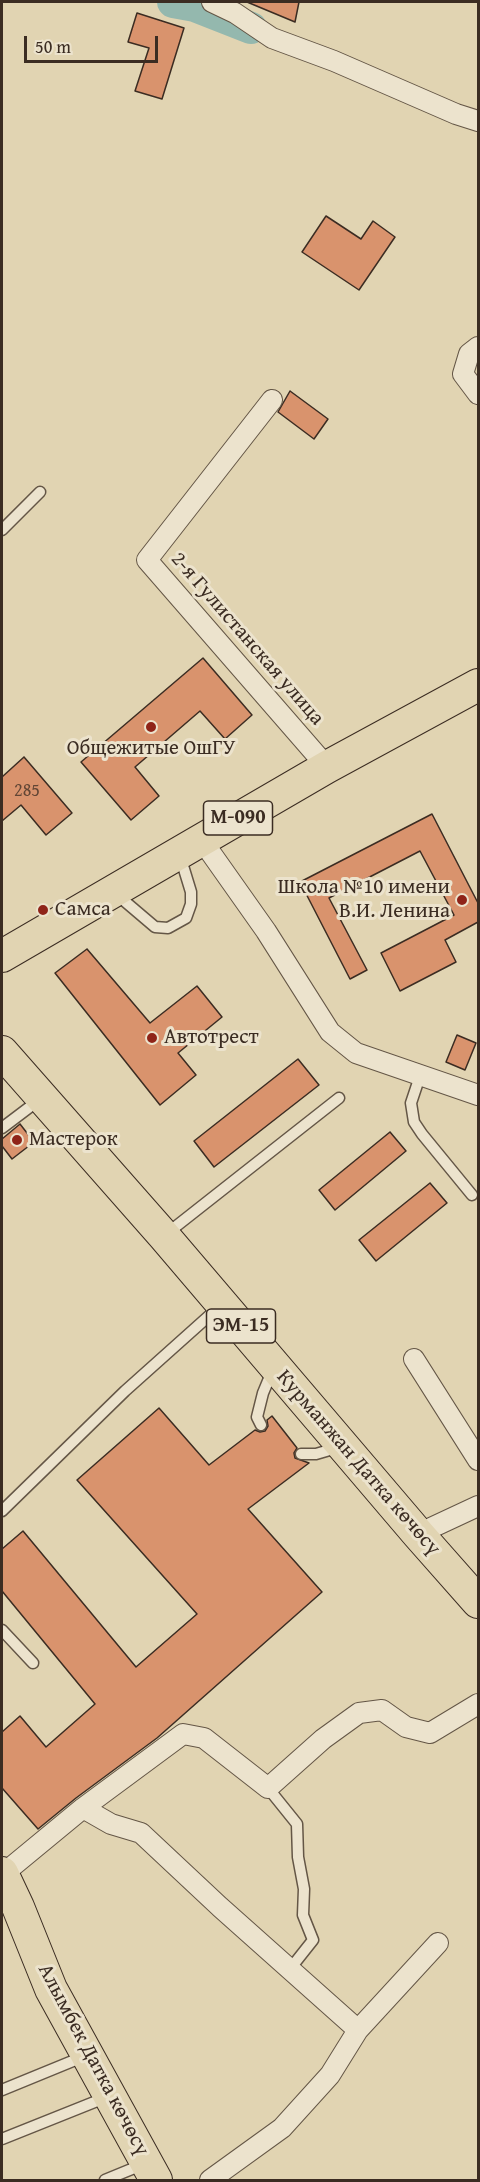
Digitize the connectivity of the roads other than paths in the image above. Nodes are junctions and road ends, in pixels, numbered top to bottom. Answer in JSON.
{"nodes":[{"id":1,"x":212,"y":2,"type":"edge"},
{"id":2,"x":478,"y":121,"type":"edge"},
{"id":3,"x":478,"y":347,"type":"edge"},
{"id":4,"x":478,"y":394,"type":"edge"},
{"id":5,"x":272,"y":400,"type":"dead end"},
{"id":6,"x":40,"y":492,"type":"dead end"},
{"id":7,"x":2,"y":530,"type":"edge"},
{"id":8,"x":478,"y":685,"type":"edge"},
{"id":9,"x":327,"y":767,"type":"junction"},
{"id":10,"x":190,"y":846,"type":"junction"},
{"id":11,"x":112,"y":891,"type":"junction"},
{"id":12,"x":2,"y":957,"type":"edge"},
{"id":13,"x":2,"y":1052,"type":"edge"},
{"id":14,"x":420,"y":1076,"type":"junction"},
{"id":15,"x":478,"y":1095,"type":"edge"},
{"id":16,"x":42,"y":1098,"type":"junction"},
{"id":17,"x":339,"y":1098,"type":"dead end"},
{"id":18,"x":2,"y":1128,"type":"edge"},
{"id":19,"x":472,"y":1195,"type":"dead end"},
{"id":20,"x":164,"y":1236,"type":"junction"},
{"id":21,"x":222,"y":1304,"type":"junction"},
{"id":22,"x":414,"y":1359,"type":"dead end"},
{"id":23,"x":274,"y":1365,"type":"junction"},
{"id":24,"x":261,"y":1425,"type":"dead end"},
{"id":25,"x":343,"y":1446,"type":"junction"},
{"id":26,"x":301,"y":1454,"type":"dead end"},
{"id":27,"x":478,"y":1460,"type":"edge"},
{"id":28,"x":478,"y":1506,"type":"edge"},
{"id":29,"x":2,"y":1511,"type":"edge"},
{"id":30,"x":418,"y":1534,"type":"junction"},
{"id":31,"x":478,"y":1602,"type":"edge"},
{"id":32,"x":2,"y":1630,"type":"edge"},
{"id":33,"x":33,"y":1662,"type":"dead end"},
{"id":34,"x":478,"y":1704,"type":"edge"},
{"id":35,"x":268,"y":1788,"type":"junction"},
{"id":36,"x":83,"y":1808,"type":"junction"},
{"id":37,"x":2,"y":1873,"type":"edge"},
{"id":38,"x":10,"y":1912,"type":"edge"},
{"id":39,"x":438,"y":1943,"type":"dead end"},
{"id":40,"x":290,"y":1969,"type":"junction"},
{"id":41,"x":358,"y":2030,"type":"junction"},
{"id":42,"x":87,"y":2055,"type":"junction"},
{"id":43,"x":2,"y":2090,"type":"edge"},
{"id":44,"x":110,"y":2096,"type":"junction"},
{"id":45,"x":2,"y":2139,"type":"edge"},
{"id":46,"x":152,"y":2172,"type":"edge"},
{"id":47,"x":105,"y":2181,"type":"edge"},
{"id":48,"x":210,"y":2181,"type":"edge"}],
"edges":[{"from":1,"to":2,"type":"street"},
{"from":3,"to":4,"type":"street"},
{"from":5,"to":9,"type":"street","name":"2-я Гулистанская улица"},
{"from":6,"to":7,"type":"lane"},
{"from":8,"to":9,"type":"main road","number":"М-090"},
{"from":9,"to":10,"type":"main road","number":"М-090"},
{"from":10,"to":11,"type":"main road","number":"М-090"},
{"from":10,"to":11,"type":"lane"},
{"from":10,"to":14,"type":"street"},
{"from":11,"to":12,"type":"main road","number":"М-090"},
{"from":13,"to":16,"type":"main road","name":"Курманжан Датка көчөсү","number":"ЭМ-15"},
{"from":14,"to":15,"type":"street"},
{"from":14,"to":19,"type":"lane"},
{"from":16,"to":18,"type":"lane"},
{"from":16,"to":20,"type":"main road","name":"Курманжан Датка көчөсү","number":"ЭМ-15"},
{"from":17,"to":20,"type":"lane"},
{"from":20,"to":21,"type":"main road","name":"Курманжан Датка көчөсү","number":"ЭМ-15"},
{"from":21,"to":23,"type":"main road","name":"Курманжан Датка көчөсү","number":"ЭМ-15"},
{"from":21,"to":29,"type":"lane"},
{"from":22,"to":27,"type":"street"},
{"from":23,"to":24,"type":"lane"},
{"from":23,"to":25,"type":"main road","name":"Курманжан Датка көчөсү","number":"ЭМ-15"},
{"from":25,"to":26,"type":"lane"},
{"from":25,"to":30,"type":"main road","name":"Курманжан Датка көчөсү","number":"ЭМ-15"},
{"from":28,"to":30,"type":"street"},
{"from":30,"to":31,"type":"main road","name":"Курманжан Датка көчөсү","number":"ЭМ-15"},
{"from":32,"to":33,"type":"lane"},
{"from":34,"to":35,"type":"street"},
{"from":35,"to":36,"type":"street"},
{"from":35,"to":40,"type":"lane"},
{"from":36,"to":37,"type":"street"},
{"from":36,"to":40,"type":"street"},
{"from":37,"to":38,"type":"main road","name":"Алымбек Датка көчөсү"},
{"from":38,"to":42,"type":"main road","name":"Алымбек Датка көчөсү"},
{"from":39,"to":41,"type":"street"},
{"from":40,"to":41,"type":"street"},
{"from":41,"to":48,"type":"street"},
{"from":42,"to":43,"type":"lane"},
{"from":42,"to":44,"type":"main road","name":"Алымбек Датка көчөсү"},
{"from":44,"to":45,"type":"lane"},
{"from":44,"to":46,"type":"main road","name":"Алымбек Датка көчөсү"},
{"from":46,"to":47,"type":"lane"}]}
